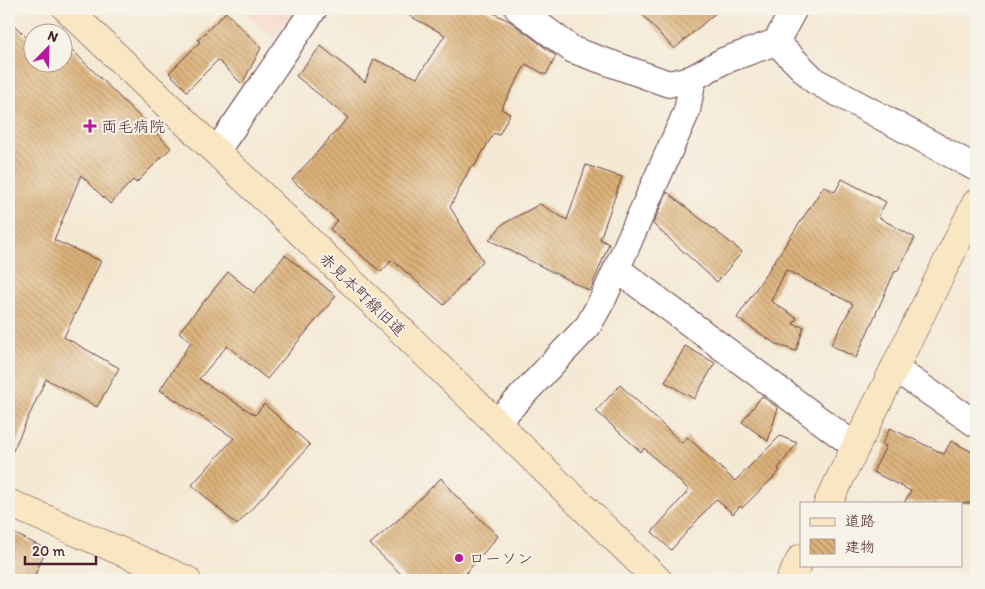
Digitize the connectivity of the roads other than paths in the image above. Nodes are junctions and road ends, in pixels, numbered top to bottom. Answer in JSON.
{"nodes":[{"id":1,"x":67,"y":9,"type":"edge"},
{"id":2,"x":314,"y":9,"type":"edge"},
{"id":3,"x":518,"y":9,"type":"edge"},
{"id":4,"x":794,"y":9,"type":"edge"},
{"id":5,"x":776,"y":42,"type":"junction"},
{"id":6,"x":693,"y":78,"type":"junction"},
{"id":7,"x":216,"y":152,"type":"junction"},
{"id":8,"x":976,"y":168,"type":"edge"},
{"id":9,"x":976,"y":203,"type":"edge"},
{"id":10,"x":617,"y":269,"type":"junction"},
{"id":11,"x":894,"y":368,"type":"junction"},
{"id":12,"x":496,"y":423,"type":"junction"},
{"id":13,"x":976,"y":424,"type":"edge"},
{"id":14,"x":856,"y":447,"type":"junction"},
{"id":15,"x":828,"y":502,"type":"edge"},
{"id":16,"x":9,"y":503,"type":"edge"},
{"id":17,"x":800,"y":560,"type":"edge"},
{"id":18,"x":187,"y":580,"type":"edge"},
{"id":19,"x":658,"y":580,"type":"edge"},
{"id":20,"x":790,"y":580,"type":"edge"}],
"edges":[{"from":1,"to":7,"type":"street","name":"赤見本町線旧道"},
{"from":2,"to":7,"type":"street"},
{"from":3,"to":6,"type":"street"},
{"from":4,"to":5,"type":"street"},
{"from":5,"to":6,"type":"street"},
{"from":5,"to":8,"type":"street"},
{"from":6,"to":10,"type":"street"},
{"from":7,"to":12,"type":"street","name":"赤見本町線旧道"},
{"from":9,"to":11,"type":"street"},
{"from":10,"to":12,"type":"street"},
{"from":10,"to":14,"type":"street"},
{"from":11,"to":13,"type":"street"},
{"from":11,"to":14,"type":"street"},
{"from":12,"to":19,"type":"street","name":"赤見本町線旧道"},
{"from":14,"to":15,"type":"street"},
{"from":16,"to":18,"type":"street"},
{"from":17,"to":20,"type":"street"}]}
